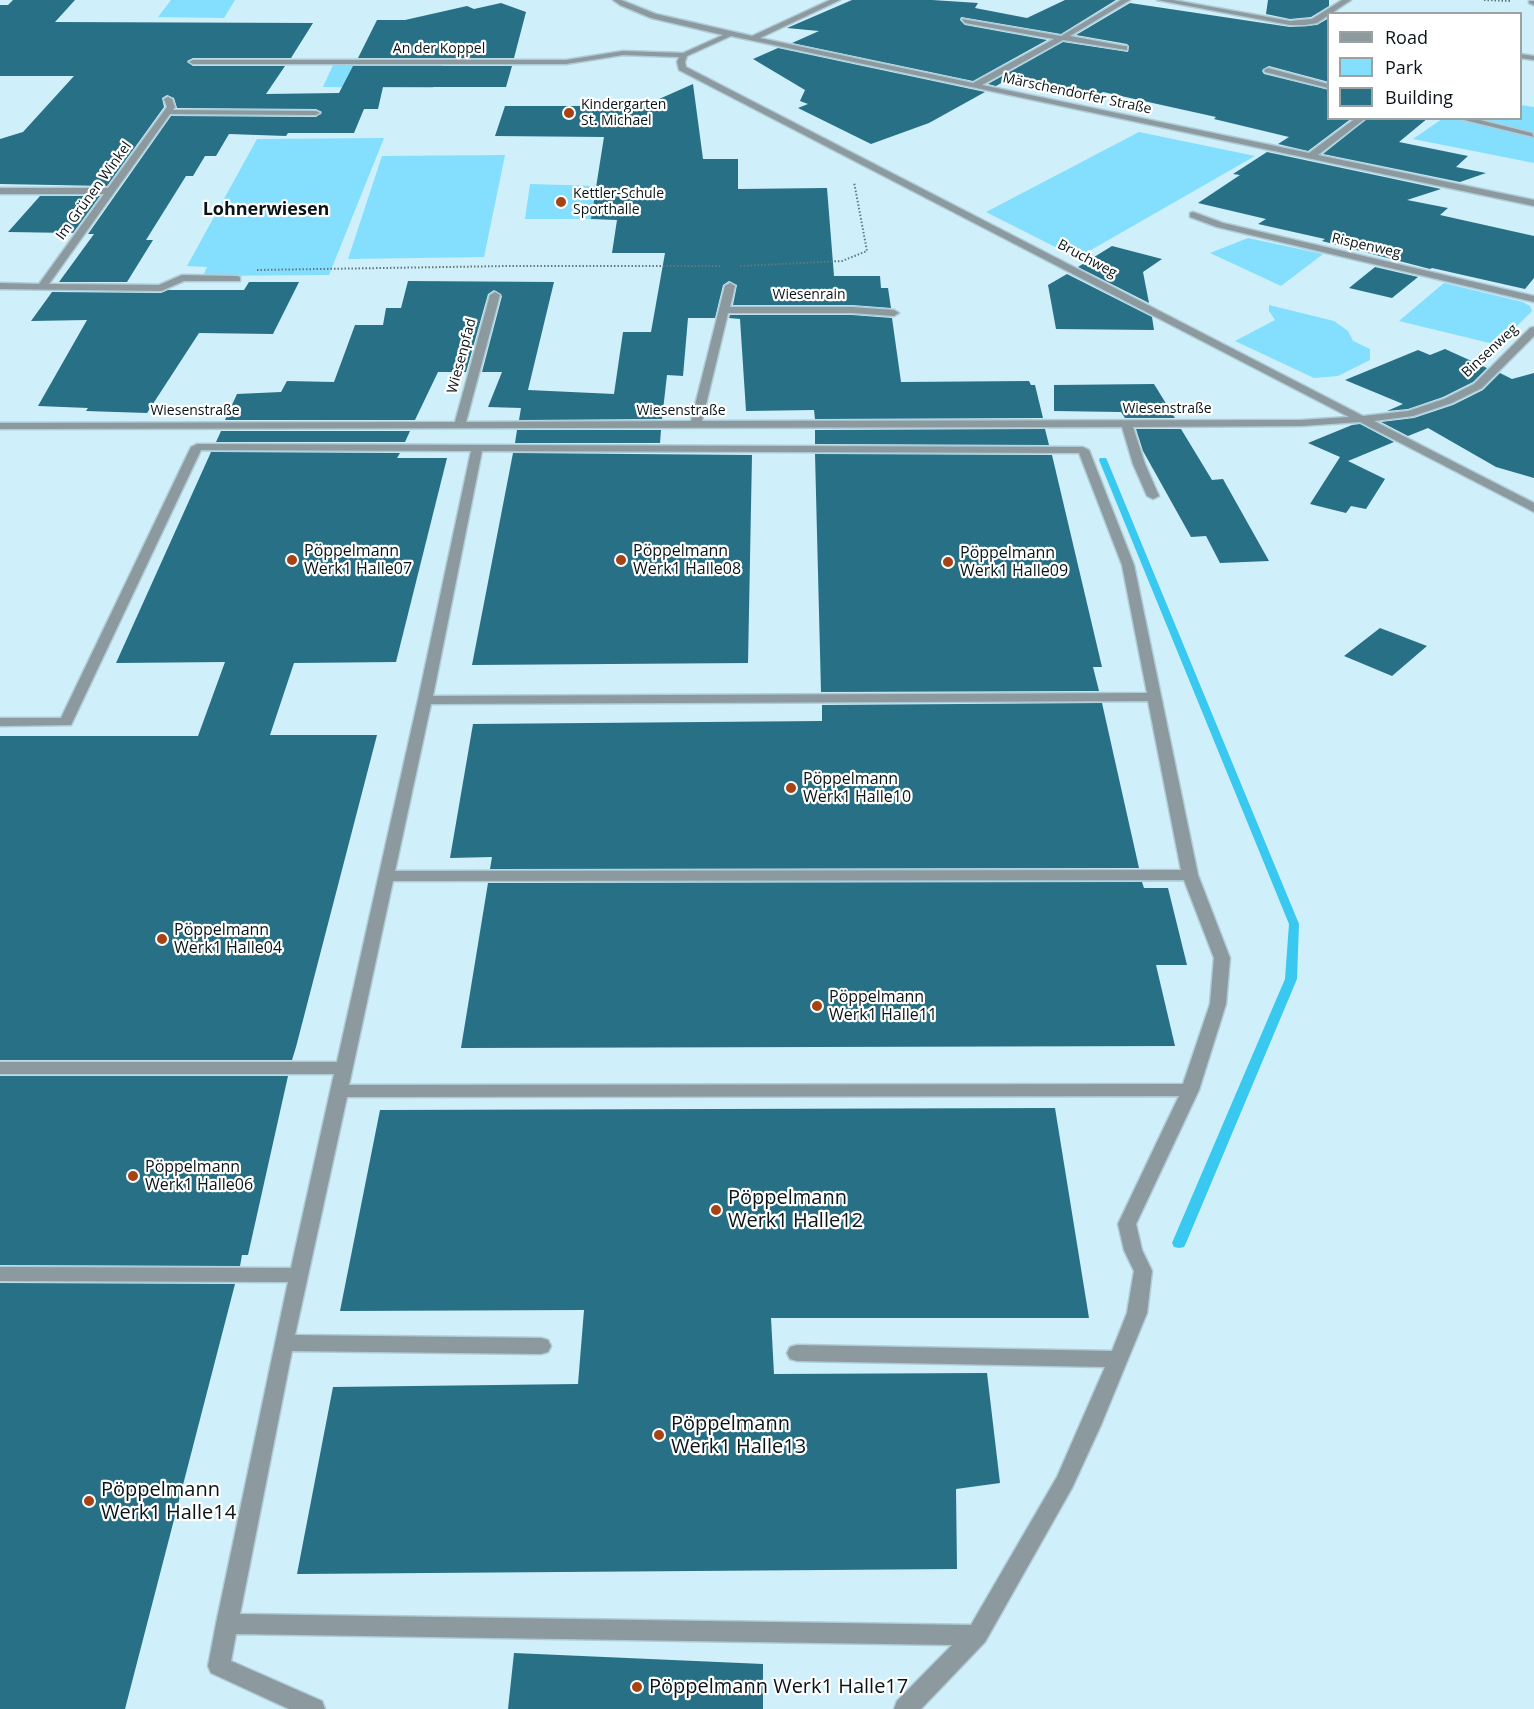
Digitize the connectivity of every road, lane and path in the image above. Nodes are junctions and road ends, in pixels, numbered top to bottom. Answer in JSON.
{"nodes":[{"id":1,"x":617,"y":0,"type":"edge"},
{"id":2,"x":836,"y":0,"type":"edge"},
{"id":3,"x":1126,"y":0,"type":"edge"},
{"id":4,"x":1161,"y":0,"type":"edge"},
{"id":5,"x":1347,"y":0,"type":"edge"},
{"id":6,"x":1328,"y":12,"type":"edge"},
{"id":7,"x":1327,"y":13,"type":"edge"},
{"id":8,"x":966,"y":21,"type":"dead end"},
{"id":9,"x":730,"y":34,"type":"junction"},
{"id":10,"x":1062,"y":38,"type":"junction"},
{"id":11,"x":752,"y":39,"type":"junction"},
{"id":12,"x":1124,"y":48,"type":"dead end"},
{"id":13,"x":684,"y":55,"type":"junction"},
{"id":14,"x":193,"y":62,"type":"dead end"},
{"id":15,"x":1268,"y":70,"type":"dead end"},
{"id":16,"x":973,"y":86,"type":"junction"},
{"id":17,"x":1327,"y":86,"type":"edge"},
{"id":18,"x":168,"y":99,"type":"dead end"},
{"id":19,"x":167,"y":112,"type":"junction"},
{"id":20,"x":316,"y":113,"type":"dead end"},
{"id":21,"x":1359,"y":120,"type":"edge"},
{"id":22,"x":1468,"y":120,"type":"edge"},
{"id":23,"x":1532,"y":135,"type":"dead end"},
{"id":24,"x":1311,"y":156,"type":"junction"},
{"id":25,"x":858,"y":158,"type":"junction"},
{"id":26,"x":0,"y":191,"type":"edge"},
{"id":27,"x":110,"y":191,"type":"junction"},
{"id":28,"x":1534,"y":203,"type":"edge"},
{"id":29,"x":1193,"y":215,"type":"dead end"},
{"id":30,"x":722,"y":266,"type":"dead end"},
{"id":31,"x":734,"y":266,"type":"dead end"},
{"id":32,"x":237,"y":279,"type":"joint"},
{"id":33,"x":0,"y":286,"type":"edge"},
{"id":34,"x":42,"y":286,"type":"junction"},
{"id":35,"x":730,"y":286,"type":"dead end"},
{"id":36,"x":495,"y":295,"type":"dead end"},
{"id":37,"x":1534,"y":299,"type":"edge"},
{"id":38,"x":724,"y":310,"type":"junction"},
{"id":39,"x":894,"y":313,"type":"dead end"},
{"id":40,"x":1534,"y":330,"type":"edge"},
{"id":41,"x":1362,"y":419,"type":"junction"},
{"id":42,"x":1127,"y":424,"type":"junction"},
{"id":43,"x":0,"y":426,"type":"edge"},
{"id":44,"x":459,"y":426,"type":"junction"},
{"id":45,"x":695,"y":426,"type":"junction"},
{"id":46,"x":477,"y":448,"type":"junction"},
{"id":47,"x":1153,"y":496,"type":"dead end"},
{"id":48,"x":1534,"y":508,"type":"edge"},
{"id":49,"x":1154,"y":697,"type":"junction"},
{"id":50,"x":425,"y":700,"type":"junction"},
{"id":51,"x":0,"y":722,"type":"edge"},
{"id":52,"x":1190,"y":875,"type":"junction"},
{"id":53,"x":386,"y":876,"type":"junction"},
{"id":54,"x":0,"y":1068,"type":"edge"},
{"id":55,"x":344,"y":1068,"type":"junction"},
{"id":56,"x":339,"y":1090,"type":"junction"},
{"id":57,"x":1190,"y":1090,"type":"junction"},
{"id":58,"x":0,"y":1274,"type":"edge"},
{"id":59,"x":299,"y":1275,"type":"junction"},
{"id":60,"x":284,"y":1343,"type":"junction"},
{"id":61,"x":541,"y":1346,"type":"dead end"},
{"id":62,"x":798,"y":1353,"type":"dead end"},
{"id":63,"x":1118,"y":1359,"type":"junction"},
{"id":64,"x":227,"y":1624,"type":"junction"},
{"id":65,"x":977,"y":1635,"type":"junction"},
{"id":66,"x":314,"y":1709,"type":"edge"},
{"id":67,"x":905,"y":1709,"type":"edge"}],
"edges":[{"from":1,"to":9,"type":"street","name":"Märschendorfer Straße"},
{"from":2,"to":11,"type":"street"},
{"from":3,"to":10,"type":"street"},
{"from":4,"to":7,"type":"street"},
{"from":5,"to":6,"type":"street"},
{"from":8,"to":10,"type":"street"},
{"from":9,"to":11,"type":"street","name":"Märschendorfer Straße"},
{"from":9,"to":13,"type":"street"},
{"from":10,"to":12,"type":"street"},
{"from":10,"to":16,"type":"street"},
{"from":11,"to":16,"type":"street","name":"Märschendorfer Straße"},
{"from":13,"to":14,"type":"street","name":"An der Koppel"},
{"from":13,"to":25,"type":"street","name":"Bruchweg"},
{"from":15,"to":17,"type":"street"},
{"from":16,"to":24,"type":"street","name":"Märschendorfer Straße"},
{"from":18,"to":19,"type":"street"},
{"from":19,"to":20,"type":"street"},
{"from":19,"to":27,"type":"street","name":"Im Grünen Winkel"},
{"from":21,"to":24,"type":"street"},
{"from":22,"to":23,"type":"street"},
{"from":24,"to":28,"type":"street","name":"Märschendorfer Straße"},
{"from":25,"to":31,"type":"path"},
{"from":25,"to":41,"type":"street","name":"Bruchweg"},
{"from":26,"to":27,"type":"street"},
{"from":27,"to":34,"type":"street","name":"Im Grünen Winkel"},
{"from":29,"to":37,"type":"street","name":"Rispenweg"},
{"from":30,"to":32,"type":"path"},
{"from":32,"to":34,"type":"street"},
{"from":33,"to":34,"type":"street"},
{"from":35,"to":38,"type":"street"},
{"from":36,"to":44,"type":"street","name":"Wiesenpfad"},
{"from":38,"to":39,"type":"street","name":"Wiesenrain"},
{"from":38,"to":45,"type":"street"},
{"from":40,"to":41,"type":"street","name":"Binsenweg"},
{"from":41,"to":42,"type":"street","name":"Wiesenstraße"},
{"from":41,"to":48,"type":"street","name":"Bruchweg"},
{"from":42,"to":45,"type":"street","name":"Wiesenstraße"},
{"from":42,"to":47,"type":"street"},
{"from":43,"to":44,"type":"street","name":"Wiesenstraße"},
{"from":44,"to":45,"type":"street","name":"Wiesenstraße"},
{"from":46,"to":49,"type":"street"},
{"from":46,"to":50,"type":"street"},
{"from":46,"to":51,"type":"street"},
{"from":49,"to":50,"type":"street"},
{"from":49,"to":52,"type":"street"},
{"from":50,"to":53,"type":"street"},
{"from":52,"to":53,"type":"street"},
{"from":52,"to":57,"type":"street"},
{"from":53,"to":55,"type":"street"},
{"from":54,"to":55,"type":"street"},
{"from":55,"to":56,"type":"street"},
{"from":56,"to":57,"type":"street"},
{"from":56,"to":59,"type":"street"},
{"from":57,"to":63,"type":"street"},
{"from":58,"to":59,"type":"street"},
{"from":59,"to":60,"type":"street"},
{"from":60,"to":61,"type":"street"},
{"from":60,"to":64,"type":"street"},
{"from":62,"to":63,"type":"street"},
{"from":63,"to":65,"type":"street"},
{"from":64,"to":65,"type":"street"},
{"from":64,"to":66,"type":"street"},
{"from":65,"to":67,"type":"street"}]}
